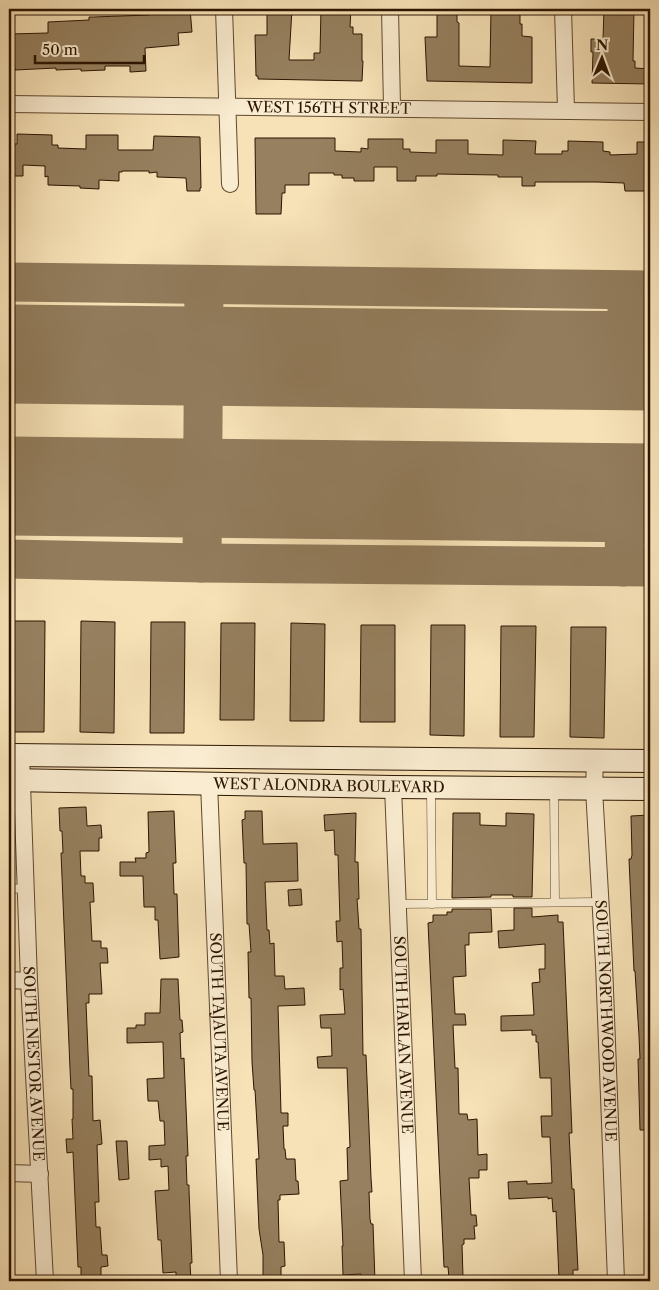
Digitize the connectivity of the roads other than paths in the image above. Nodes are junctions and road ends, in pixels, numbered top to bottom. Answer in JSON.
{"nodes":[{"id":1,"x":224,"y":9,"type":"edge"},
{"id":2,"x":390,"y":9,"type":"edge"},
{"id":3,"x":563,"y":9,"type":"edge"},
{"id":4,"x":9,"y":104,"type":"edge"},
{"id":5,"x":392,"y":107,"type":"junction"},
{"id":6,"x":228,"y":108,"type":"junction"},
{"id":7,"x":566,"y":110,"type":"junction"},
{"id":8,"x":650,"y":112,"type":"edge"},
{"id":9,"x":230,"y":184,"type":"dead end"},
{"id":10,"x":15,"y":755,"type":"edge"},
{"id":11,"x":595,"y":760,"type":"junction"},
{"id":12,"x":650,"y":760,"type":"edge"},
{"id":13,"x":16,"y":780,"type":"edge"},
{"id":14,"x":209,"y":783,"type":"junction"},
{"id":15,"x":393,"y":787,"type":"junction"},
{"id":16,"x":431,"y":787,"type":"junction"},
{"id":17,"x":554,"y":789,"type":"junction"},
{"id":18,"x":650,"y":789,"type":"edge"},
{"id":19,"x":594,"y":790,"type":"junction"},
{"id":20,"x":27,"y":888,"type":"junction"},
{"id":21,"x":9,"y":889,"type":"edge"},
{"id":22,"x":555,"y":902,"type":"junction"},
{"id":23,"x":601,"y":902,"type":"junction"},
{"id":24,"x":398,"y":904,"type":"junction"},
{"id":25,"x":432,"y":904,"type":"junction"},
{"id":26,"x":9,"y":980,"type":"edge"},
{"id":27,"x":29,"y":981,"type":"junction"},
{"id":28,"x":9,"y":1173,"type":"edge"},
{"id":29,"x":40,"y":1174,"type":"junction"},
{"id":30,"x":46,"y":1281,"type":"edge"},
{"id":31,"x":229,"y":1281,"type":"edge"},
{"id":32,"x":413,"y":1281,"type":"edge"},
{"id":33,"x":616,"y":1281,"type":"edge"}],
"edges":[{"from":1,"to":6,"type":"street"},
{"from":2,"to":5,"type":"street"},
{"from":3,"to":7,"type":"street"},
{"from":4,"to":6,"type":"street","name":"WEST 156TH STREET"},
{"from":5,"to":6,"type":"street","name":"WEST 156TH STREET"},
{"from":5,"to":7,"type":"street","name":"WEST 156TH STREET"},
{"from":6,"to":9,"type":"street"},
{"from":7,"to":8,"type":"street","name":"WEST 156TH STREET"},
{"from":10,"to":11,"type":"main road","name":"WEST ALONDRA BOULEVARD"},
{"from":10,"to":13,"type":"street","name":"SOUTH NESTOR AVENUE"},
{"from":11,"to":12,"type":"main road","name":"WEST ALONDRA BOULEVARD"},
{"from":11,"to":19,"type":"street","name":"SOUTH NORTHWOOD AVENUE"},
{"from":13,"to":14,"type":"main road","name":"WEST ALONDRA BOULEVARD"},
{"from":13,"to":20,"type":"street","name":"SOUTH NESTOR AVENUE"},
{"from":14,"to":15,"type":"main road","name":"WEST ALONDRA BOULEVARD"},
{"from":14,"to":31,"type":"street","name":"SOUTH TAJAUTA AVENUE"},
{"from":15,"to":16,"type":"main road","name":"WEST ALONDRA BOULEVARD"},
{"from":15,"to":24,"type":"street","name":"SOUTH HARLAN AVENUE"},
{"from":16,"to":17,"type":"main road","name":"WEST ALONDRA BOULEVARD"},
{"from":16,"to":25,"type":"lane"},
{"from":17,"to":19,"type":"main road","name":"WEST ALONDRA BOULEVARD"},
{"from":17,"to":22,"type":"lane"},
{"from":18,"to":19,"type":"main road","name":"WEST ALONDRA BOULEVARD"},
{"from":19,"to":23,"type":"street","name":"SOUTH NORTHWOOD AVENUE"},
{"from":20,"to":21,"type":"lane"},
{"from":20,"to":27,"type":"street","name":"SOUTH NESTOR AVENUE"},
{"from":22,"to":23,"type":"lane"},
{"from":22,"to":25,"type":"lane"},
{"from":23,"to":33,"type":"street","name":"SOUTH NORTHWOOD AVENUE"},
{"from":24,"to":25,"type":"lane"},
{"from":24,"to":32,"type":"street","name":"SOUTH HARLAN AVENUE"},
{"from":26,"to":27,"type":"street"},
{"from":27,"to":29,"type":"street","name":"SOUTH NESTOR AVENUE"},
{"from":28,"to":29,"type":"street"},
{"from":29,"to":30,"type":"street","name":"SOUTH NESTOR AVENUE"}]}
